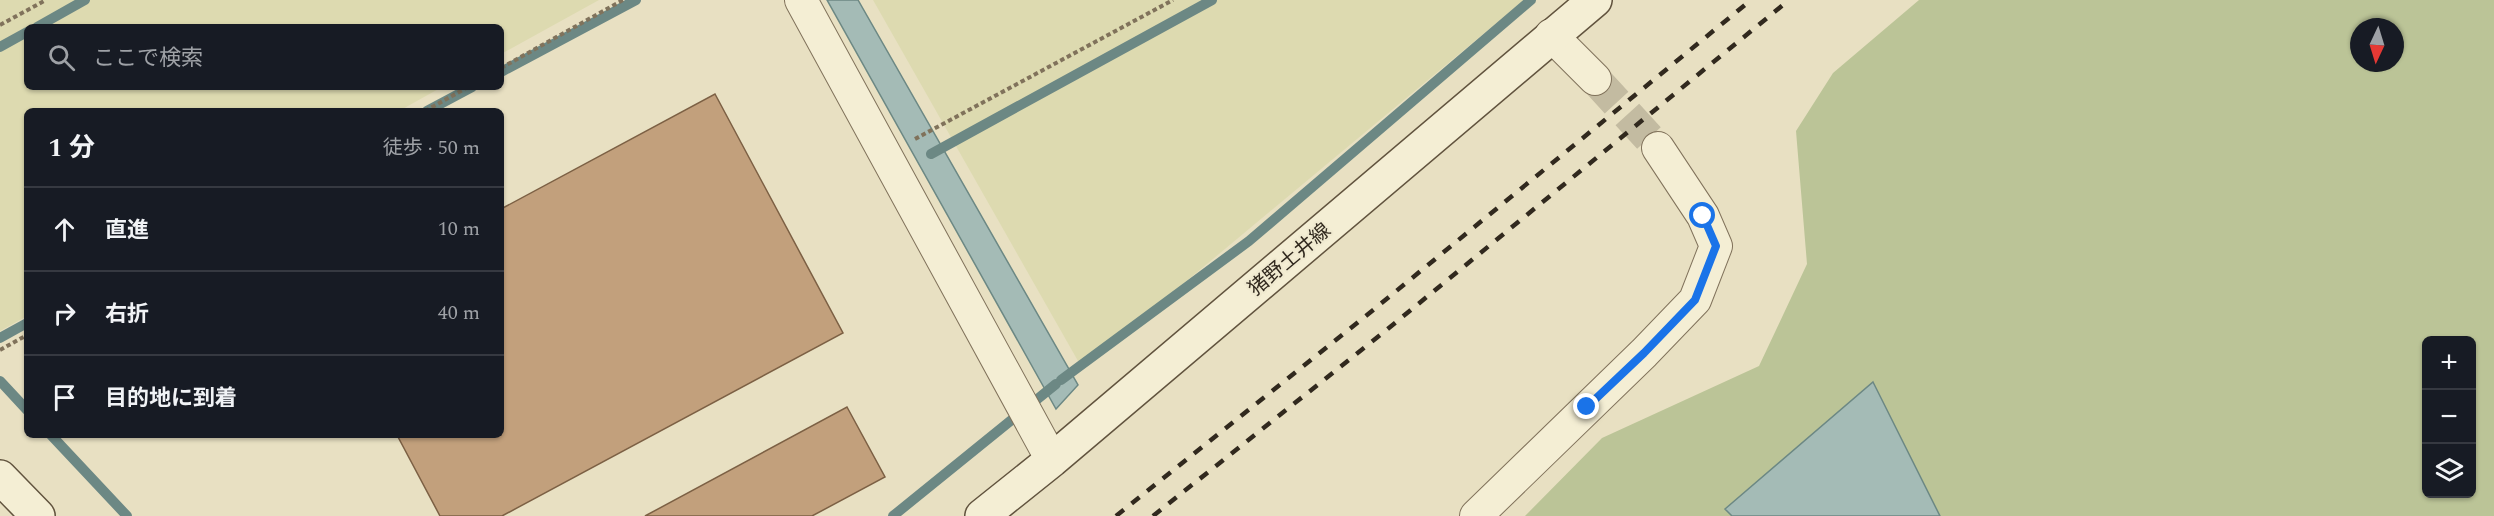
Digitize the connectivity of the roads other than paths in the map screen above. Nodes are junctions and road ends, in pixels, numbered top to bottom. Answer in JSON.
{"nodes":[{"id":1,"x":801,"y":0,"type":"edge"},
{"id":2,"x":1595,"y":0,"type":"edge"},
{"id":3,"x":1551,"y":35,"type":"junction"},
{"id":4,"x":1595,"y":80,"type":"tunnel mouth"},
{"id":5,"x":1658,"y":148,"type":"tunnel mouth"},
{"id":6,"x":1052,"y":460,"type":"junction"},
{"id":7,"x":0,"y":477,"type":"edge"},
{"id":8,"x":38,"y":516,"type":"edge"},
{"id":9,"x":982,"y":516,"type":"edge"},
{"id":10,"x":1476,"y":516,"type":"edge"}],
"edges":[{"from":1,"to":6,"type":"street"},
{"from":2,"to":3,"type":"main road","name":"猪野土井線"},
{"from":3,"to":4,"type":"street"},
{"from":3,"to":6,"type":"main road","name":"猪野土井線"},
{"from":5,"to":10,"type":"street"},
{"from":6,"to":9,"type":"main road","name":"猪野土井線"},
{"from":7,"to":8,"type":"main road"}]}
